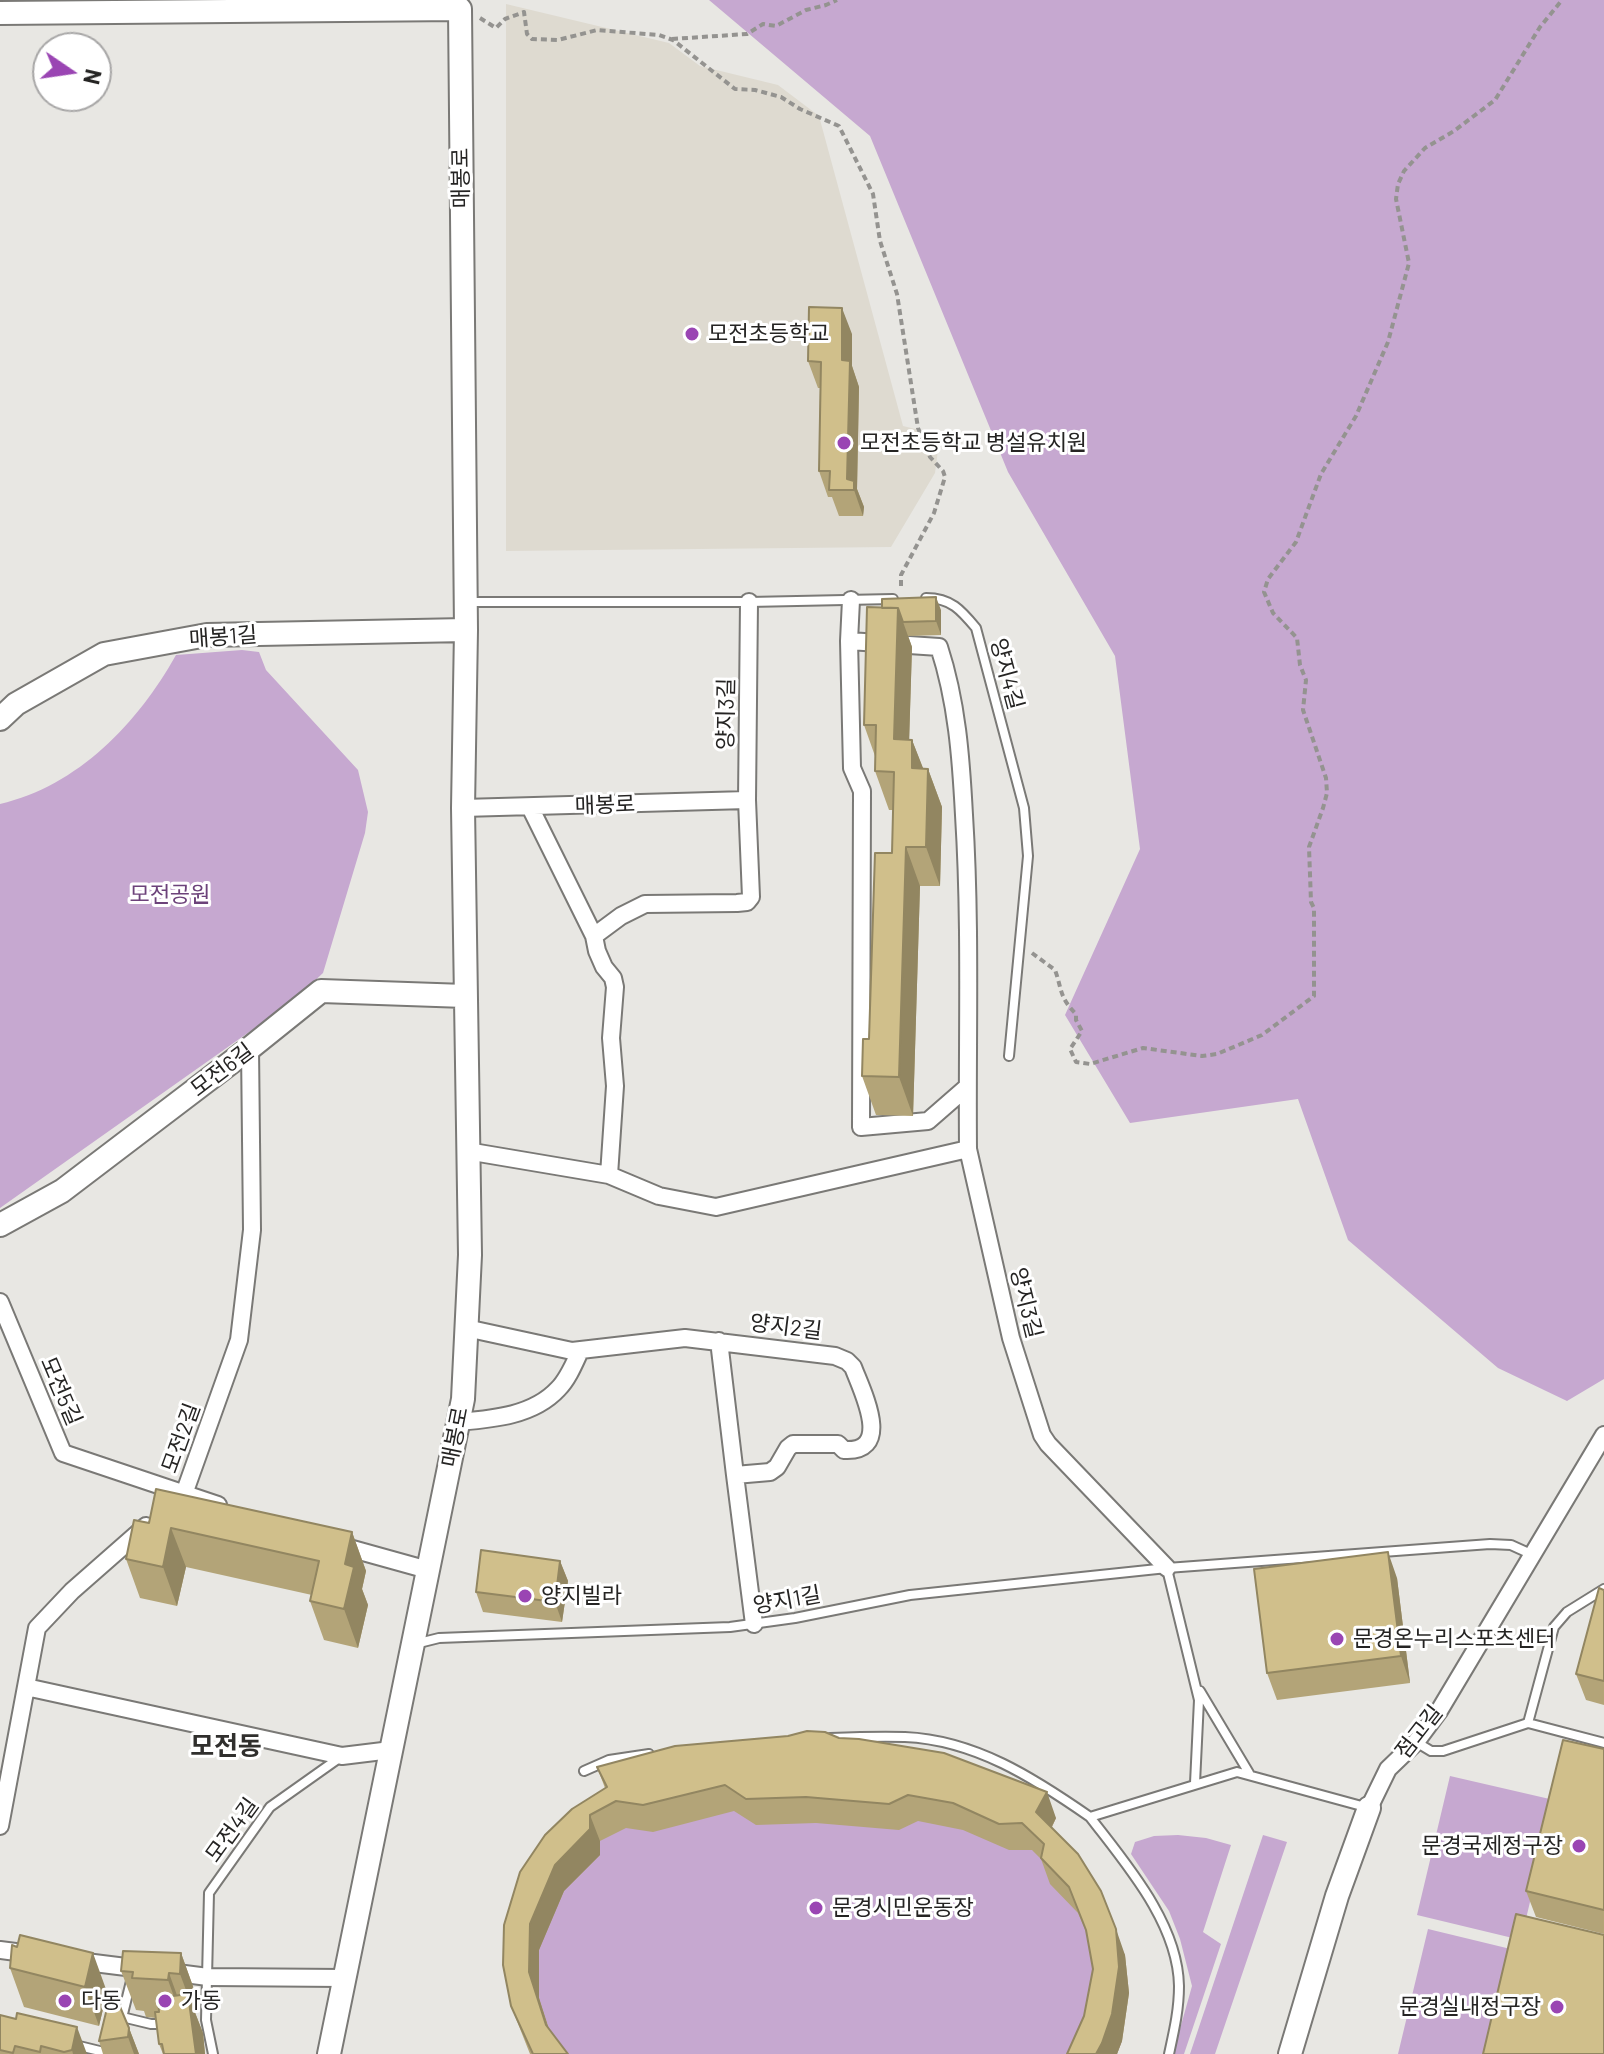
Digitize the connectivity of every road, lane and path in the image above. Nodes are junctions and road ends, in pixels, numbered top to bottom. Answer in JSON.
{"nodes":[{"id":1,"x":837,"y":0,"type":"edge"},
{"id":2,"x":1562,"y":0,"type":"edge"},
{"id":3,"x":464,"y":4,"type":"edge"},
{"id":4,"x":33,"y":6,"type":"edge"},
{"id":5,"x":0,"y":13,"type":"edge"},
{"id":6,"x":670,"y":39,"type":"junction"},
{"id":7,"x":897,"y":599,"type":"edge"},
{"id":8,"x":912,"y":599,"type":"joint"},
{"id":9,"x":851,"y":600,"type":"junction"},
{"id":10,"x":465,"y":602,"type":"junction"},
{"id":11,"x":749,"y":602,"type":"junction"},
{"id":12,"x":466,"y":630,"type":"junction"},
{"id":13,"x":849,"y":641,"type":"junction"},
{"id":14,"x":0,"y":719,"type":"edge"},
{"id":15,"x":747,"y":800,"type":"junction"},
{"id":16,"x":530,"y":807,"type":"junction"},
{"id":17,"x":463,"y":808,"type":"junction"},
{"id":18,"x":594,"y":936,"type":"junction"},
{"id":19,"x":1021,"y":938,"type":"junction"},
{"id":20,"x":465,"y":996,"type":"junction"},
{"id":21,"x":250,"y":1048,"type":"junction"},
{"id":22,"x":1009,"y":1056,"type":"dead end"},
{"id":23,"x":967,"y":1087,"type":"junction"},
{"id":24,"x":968,"y":1149,"type":"junction"},
{"id":25,"x":467,"y":1151,"type":"junction"},
{"id":26,"x":609,"y":1175,"type":"junction"},
{"id":27,"x":0,"y":1225,"type":"edge"},
{"id":28,"x":0,"y":1302,"type":"edge"},
{"id":29,"x":466,"y":1328,"type":"junction"},
{"id":30,"x":719,"y":1341,"type":"junction"},
{"id":31,"x":580,"y":1351,"type":"junction"},
{"id":32,"x":458,"y":1422,"type":"junction"},
{"id":33,"x":1604,"y":1435,"type":"edge"},
{"id":34,"x":735,"y":1475,"type":"junction"},
{"id":35,"x":184,"y":1494,"type":"junction"},
{"id":36,"x":230,"y":1509,"type":"edge"},
{"id":37,"x":321,"y":1539,"type":"edge"},
{"id":38,"x":1533,"y":1556,"type":"junction"},
{"id":39,"x":1167,"y":1568,"type":"junction"},
{"id":40,"x":428,"y":1570,"type":"junction"},
{"id":41,"x":1604,"y":1589,"type":"edge"},
{"id":42,"x":754,"y":1624,"type":"junction"},
{"id":43,"x":412,"y":1645,"type":"junction"},
{"id":44,"x":1195,"y":1682,"type":"junction"},
{"id":45,"x":26,"y":1687,"type":"junction"},
{"id":46,"x":1528,"y":1723,"type":"junction"},
{"id":47,"x":814,"y":1740,"type":"edge"},
{"id":48,"x":1416,"y":1742,"type":"junction"},
{"id":49,"x":1604,"y":1743,"type":"edge"},
{"id":50,"x":391,"y":1750,"type":"junction"},
{"id":51,"x":660,"y":1753,"type":"edge"},
{"id":52,"x":342,"y":1756,"type":"junction"},
{"id":53,"x":584,"y":1771,"type":"dead end"},
{"id":54,"x":1249,"y":1773,"type":"junction"},
{"id":55,"x":1195,"y":1783,"type":"junction"},
{"id":56,"x":1369,"y":1808,"type":"junction"},
{"id":57,"x":1090,"y":1817,"type":"junction"},
{"id":58,"x":0,"y":1826,"type":"edge"},
{"id":59,"x":0,"y":1950,"type":"edge"},
{"id":60,"x":134,"y":1968,"type":"junction"},
{"id":61,"x":208,"y":1977,"type":"junction"},
{"id":62,"x":344,"y":1978,"type":"junction"},
{"id":63,"x":122,"y":2017,"type":"junction"},
{"id":64,"x":206,"y":2020,"type":"junction"},
{"id":65,"x":193,"y":2021,"type":"edge"},
{"id":66,"x":179,"y":2023,"type":"edge"},
{"id":67,"x":119,"y":2030,"type":"edge"},
{"id":68,"x":66,"y":2042,"type":"edge"},
{"id":69,"x":116,"y":2042,"type":"edge"},
{"id":70,"x":112,"y":2054,"type":"edge"},
{"id":71,"x":213,"y":2054,"type":"edge"},
{"id":72,"x":329,"y":2054,"type":"edge"},
{"id":73,"x":1169,"y":2054,"type":"edge"},
{"id":74,"x":1290,"y":2054,"type":"edge"}],
"edges":[{"from":1,"to":6,"type":"path"},
{"from":2,"to":19,"type":"path"},
{"from":3,"to":4,"type":"street"},
{"from":3,"to":6,"type":"path"},
{"from":3,"to":10,"type":"street","name":"매봉로"},
{"from":4,"to":5,"type":"street"},
{"from":6,"to":8,"type":"path"},
{"from":7,"to":9,"type":"lane"},
{"from":8,"to":19,"type":"lane","name":"양지4길"},
{"from":9,"to":11,"type":"lane"},
{"from":9,"to":13,"type":"street"},
{"from":10,"to":11,"type":"lane"},
{"from":10,"to":12,"type":"street","name":"매봉로"},
{"from":11,"to":15,"type":"street","name":"양지3길"},
{"from":12,"to":14,"type":"street","name":"매봉1길"},
{"from":12,"to":17,"type":"street","name":"매봉로"},
{"from":13,"to":23,"type":"street","name":"양지3길"},
{"from":13,"to":23,"type":"street"},
{"from":15,"to":16,"type":"street","name":"매봉로"},
{"from":15,"to":18,"type":"street","name":"양지3길"},
{"from":16,"to":17,"type":"street","name":"매봉로"},
{"from":16,"to":18,"type":"street"},
{"from":17,"to":20,"type":"street","name":"매봉로"},
{"from":18,"to":26,"type":"street"},
{"from":19,"to":22,"type":"lane","name":"양지4길"},
{"from":20,"to":21,"type":"street","name":"모전6길"},
{"from":20,"to":25,"type":"street","name":"매봉로"},
{"from":21,"to":27,"type":"street","name":"모전6길"},
{"from":21,"to":35,"type":"street","name":"모전2길"},
{"from":23,"to":24,"type":"street","name":"양지3길"},
{"from":24,"to":26,"type":"street"},
{"from":24,"to":39,"type":"street","name":"양지3길"},
{"from":25,"to":26,"type":"street"},
{"from":25,"to":29,"type":"street","name":"매봉로"},
{"from":28,"to":35,"type":"street","name":"모전5길"},
{"from":29,"to":31,"type":"street","name":"양지2길"},
{"from":29,"to":32,"type":"street","name":"매봉로"},
{"from":30,"to":31,"type":"street","name":"양지2길"},
{"from":30,"to":34,"type":"street","name":"양지2길"},
{"from":30,"to":34,"type":"street","name":"양지2길"},
{"from":31,"to":32,"type":"street"},
{"from":32,"to":40,"type":"street","name":"매봉로"},
{"from":33,"to":38,"type":"street","name":"점고길"},
{"from":34,"to":42,"type":"street","name":"양지2길"},
{"from":35,"to":36,"type":"street","name":"모전5길"},
{"from":35,"to":45,"type":"street","name":"모전2길"},
{"from":37,"to":40,"type":"street"},
{"from":38,"to":39,"type":"lane","name":"양지1길"},
{"from":38,"to":48,"type":"street","name":"점고길"},
{"from":39,"to":42,"type":"lane","name":"양지1길"},
{"from":39,"to":44,"type":"lane"},
{"from":40,"to":43,"type":"street","name":"매봉로"},
{"from":41,"to":46,"type":"lane"},
{"from":42,"to":43,"type":"lane","name":"양지1길"},
{"from":43,"to":50,"type":"street","name":"매봉로"},
{"from":44,"to":54,"type":"lane"},
{"from":44,"to":55,"type":"lane"},
{"from":45,"to":52,"type":"street"},
{"from":45,"to":58,"type":"street","name":"모전2길"},
{"from":46,"to":48,"type":"lane"},
{"from":46,"to":49,"type":"lane"},
{"from":47,"to":57,"type":"lane"},
{"from":48,"to":56,"type":"street","name":"점고길"},
{"from":50,"to":52,"type":"street"},
{"from":50,"to":62,"type":"street","name":"매봉로"},
{"from":51,"to":53,"type":"lane"},
{"from":52,"to":61,"type":"lane","name":"모전4길"},
{"from":54,"to":55,"type":"lane"},
{"from":54,"to":56,"type":"lane"},
{"from":55,"to":57,"type":"lane"},
{"from":56,"to":74,"type":"street","name":"점고길"},
{"from":57,"to":73,"type":"lane"},
{"from":59,"to":60,"type":"street"},
{"from":60,"to":61,"type":"street"},
{"from":60,"to":63,"type":"lane"},
{"from":61,"to":62,"type":"street"},
{"from":61,"to":64,"type":"lane","name":"모전4길"},
{"from":62,"to":72,"type":"street","name":"매봉로"},
{"from":63,"to":66,"type":"lane"},
{"from":63,"to":67,"type":"lane"},
{"from":64,"to":65,"type":"lane"},
{"from":64,"to":71,"type":"lane","name":"모전4길"},
{"from":68,"to":70,"type":"lane"},
{"from":69,"to":70,"type":"lane"}]}
